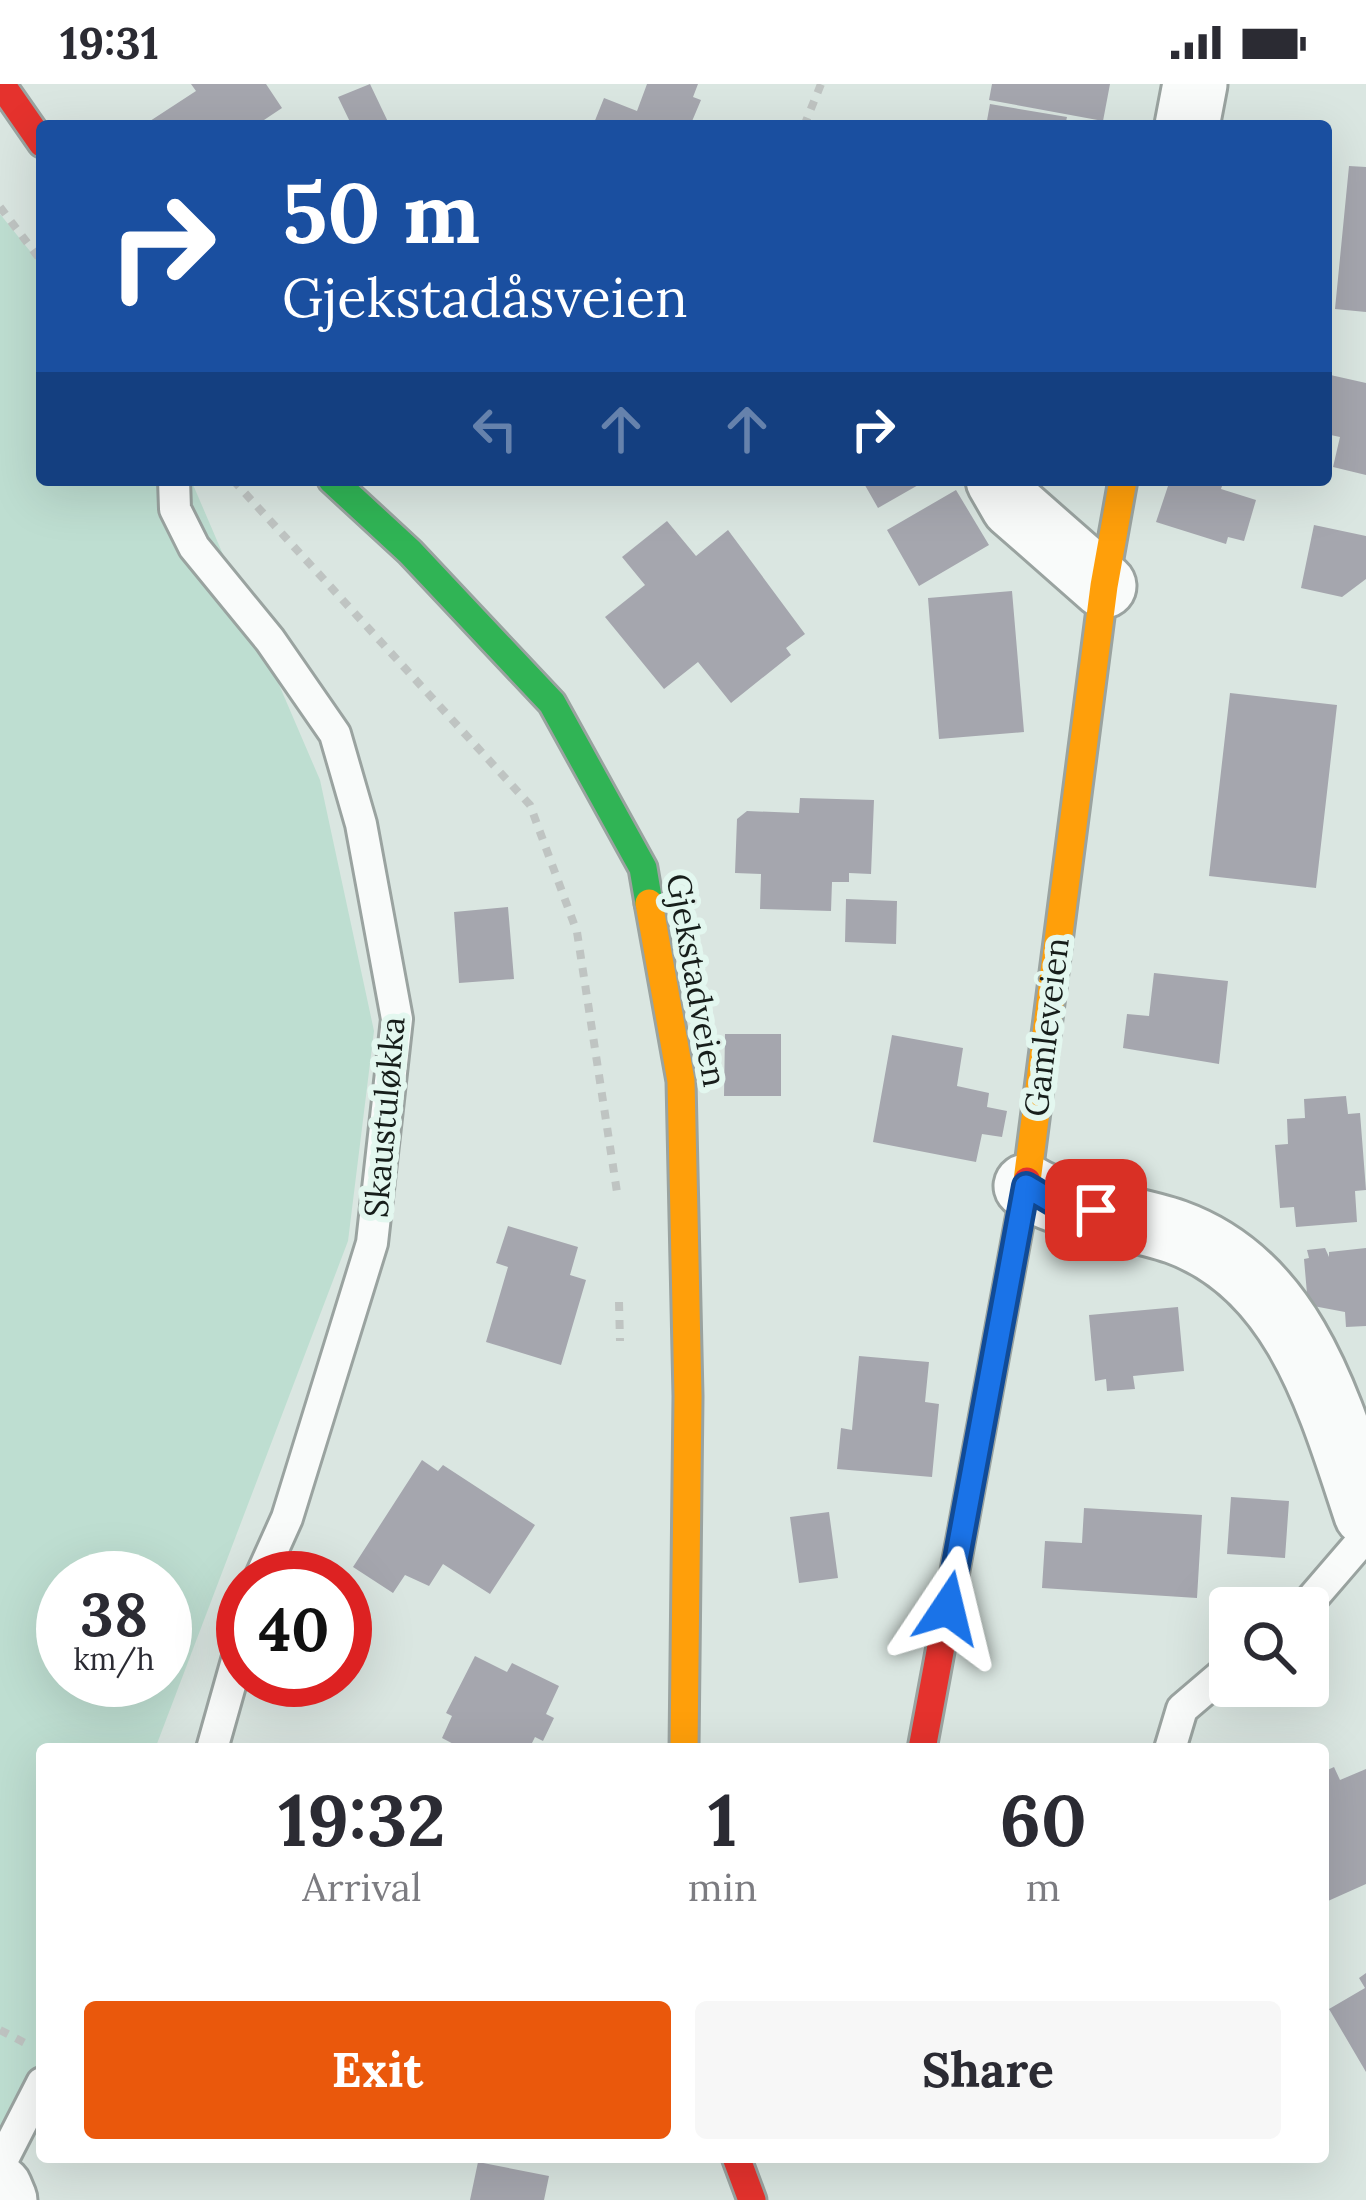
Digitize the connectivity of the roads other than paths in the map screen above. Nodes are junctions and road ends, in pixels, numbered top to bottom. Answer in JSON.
{"nodes":[{"id":1,"x":1,"y":84,"type":"edge"},
{"id":2,"x":1195,"y":84,"type":"edge"},
{"id":3,"x":1188,"y":120,"type":"edge"},
{"id":4,"x":36,"y":134,"type":"edge"},
{"id":5,"x":174,"y":486,"type":"edge"},
{"id":6,"x":338,"y":486,"type":"edge"},
{"id":7,"x":1001,"y":486,"type":"edge"},
{"id":8,"x":1122,"y":486,"type":"edge"},
{"id":9,"x":1104,"y":586,"type":"junction"},
{"id":10,"x":1026,"y":1186,"type":"junction"},
{"id":11,"x":1366,"y":1514,"type":"edge"},
{"id":12,"x":1366,"y":1536,"type":"edge"},
{"id":13,"x":272,"y":1551,"type":"edge"},
{"id":14,"x":1322,"y":1587,"type":"edge"},
{"id":15,"x":1209,"y":1686,"type":"edge"},
{"id":16,"x":224,"y":1707,"type":"edge"},
{"id":17,"x":214,"y":1743,"type":"edge"},
{"id":18,"x":684,"y":1743,"type":"edge"},
{"id":19,"x":923,"y":1743,"type":"edge"},
{"id":20,"x":1172,"y":1743,"type":"edge"},
{"id":21,"x":36,"y":2095,"type":"edge"},
{"id":22,"x":738,"y":2163,"type":"edge"},
{"id":23,"x":0,"y":2165,"type":"edge"},
{"id":24,"x":0,"y":2188,"type":"edge"},
{"id":25,"x":5,"y":2200,"type":"edge"},
{"id":26,"x":752,"y":2200,"type":"edge"}],
"edges":[{"from":1,"to":4,"type":"street"},
{"from":2,"to":3,"type":"street"},
{"from":5,"to":13,"type":"lane","name":"Skaustuløkka"},
{"from":6,"to":18,"type":"street","name":"Gjekstadveien"},
{"from":7,"to":9,"type":"street"},
{"from":8,"to":9,"type":"street","name":"Gamleveien"},
{"from":9,"to":10,"type":"street","name":"Gamleveien"},
{"from":10,"to":11,"type":"street"},
{"from":10,"to":19,"type":"street","name":"Gamleveien"},
{"from":12,"to":14,"type":"lane"},
{"from":15,"to":20,"type":"lane"},
{"from":16,"to":17,"type":"lane"},
{"from":21,"to":23,"type":"lane"},
{"from":22,"to":26,"type":"street"},
{"from":24,"to":25,"type":"street"}]}
